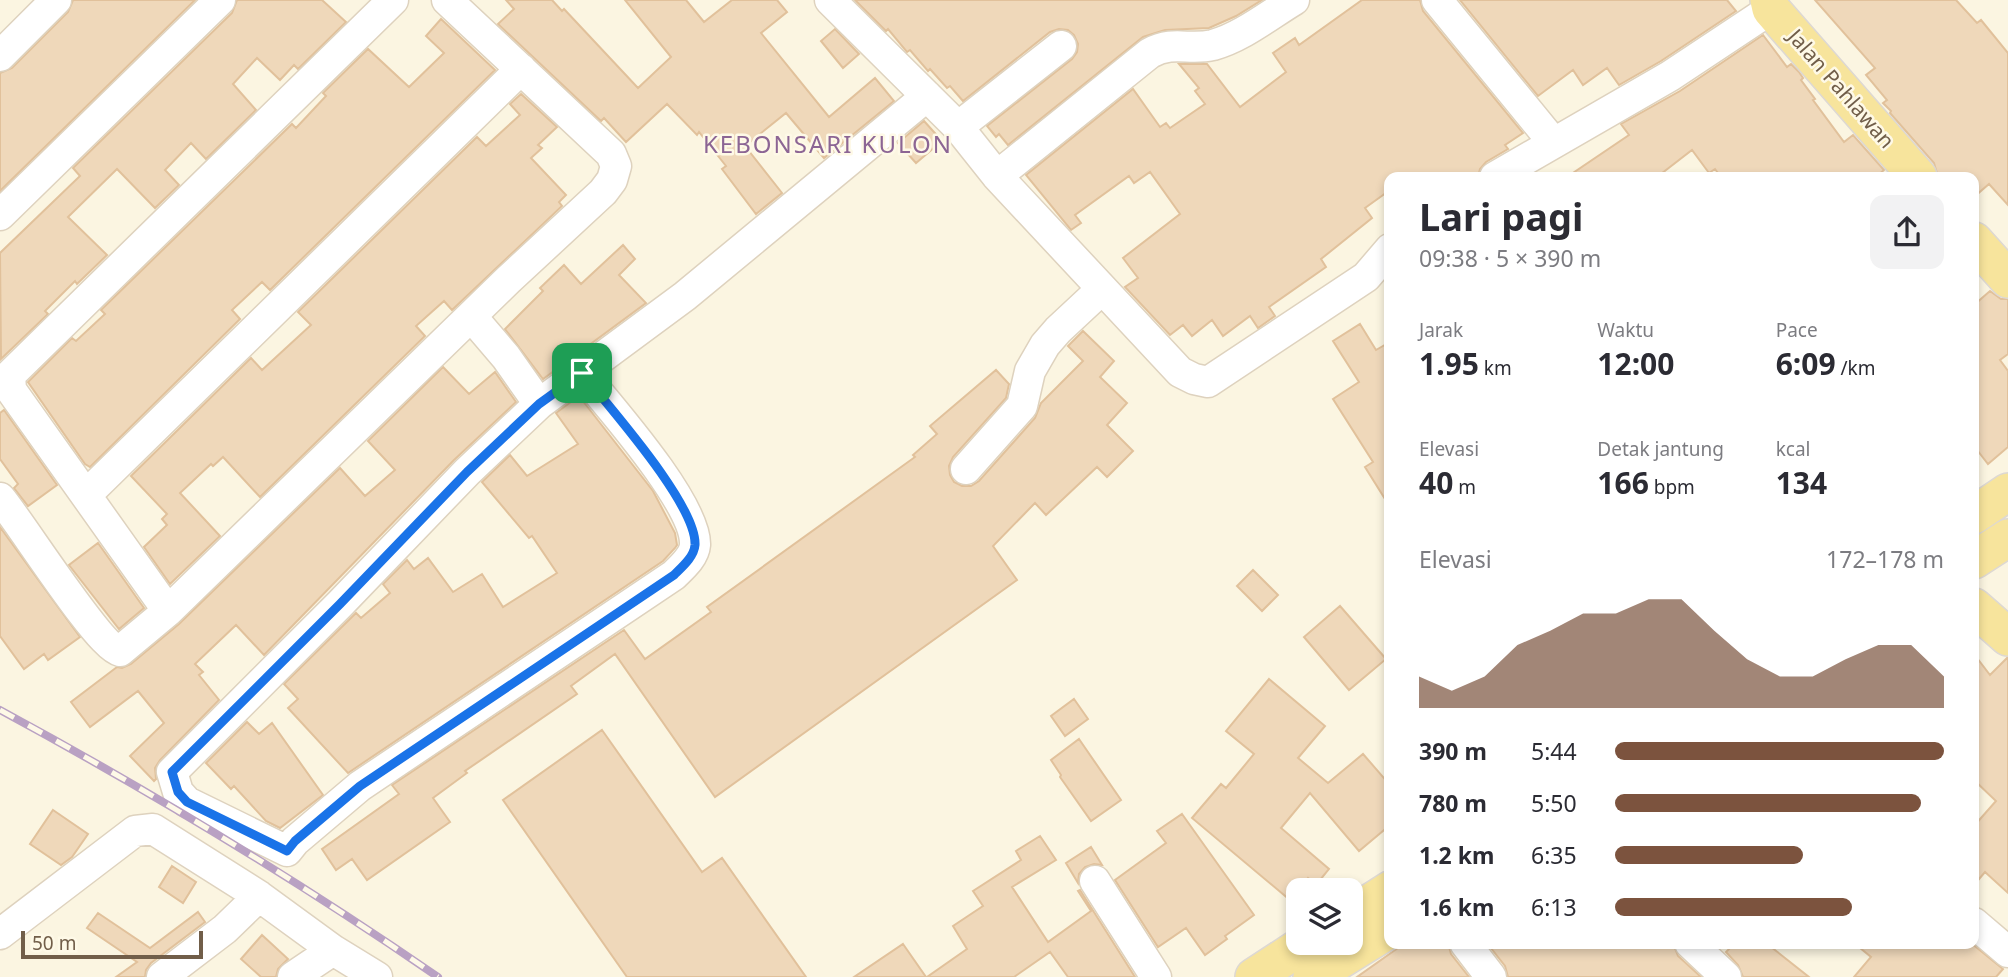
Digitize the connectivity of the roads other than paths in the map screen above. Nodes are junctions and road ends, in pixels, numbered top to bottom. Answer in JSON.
{"nodes":[{"id":1,"x":56,"y":0,"type":"edge"},
{"id":2,"x":220,"y":0,"type":"edge"},
{"id":3,"x":393,"y":0,"type":"edge"},
{"id":4,"x":447,"y":0,"type":"edge"},
{"id":5,"x":830,"y":0,"type":"edge"},
{"id":6,"x":1294,"y":0,"type":"edge"},
{"id":7,"x":1437,"y":0,"type":"edge"},
{"id":8,"x":1770,"y":4,"type":"edge"},
{"id":9,"x":1061,"y":46,"type":"dead end"},
{"id":10,"x":0,"y":56,"type":"edge"},
{"id":11,"x":520,"y":69,"type":"junction"},
{"id":12,"x":927,"y":96,"type":"junction"},
{"id":13,"x":958,"y":127,"type":"junction"},
{"id":14,"x":1553,"y":142,"type":"junction"},
{"id":15,"x":1530,"y":169,"type":"edge"},
{"id":16,"x":1914,"y":172,"type":"edge"},
{"id":17,"x":997,"y":176,"type":"junction"},
{"id":18,"x":0,"y":215,"type":"edge"},
{"id":19,"x":1979,"y":247,"type":"edge"},
{"id":20,"x":1384,"y":256,"type":"edge"},
{"id":21,"x":2008,"y":279,"type":"edge"},
{"id":22,"x":1102,"y":289,"type":"junction"},
{"id":23,"x":471,"y":316,"type":"junction"},
{"id":24,"x":582,"y":373,"type":"junction"},
{"id":25,"x":539,"y":404,"type":"junction"},
{"id":26,"x":966,"y":469,"type":"dead end"},
{"id":27,"x":2008,"y":492,"type":"edge"},
{"id":28,"x":86,"y":495,"type":"junction"},
{"id":29,"x":0,"y":498,"type":"edge"},
{"id":30,"x":1979,"y":512,"type":"edge"},
{"id":31,"x":2008,"y":538,"type":"edge"},
{"id":32,"x":1979,"y":557,"type":"edge"},
{"id":33,"x":168,"y":611,"type":"junction"},
{"id":34,"x":1979,"y":612,"type":"edge"},
{"id":35,"x":2008,"y":638,"type":"edge"},
{"id":36,"x":1095,"y":881,"type":"dead end"},
{"id":37,"x":1384,"y":894,"type":"edge"},
{"id":38,"x":1363,"y":907,"type":"edge"},
{"id":39,"x":243,"y":912,"type":"junction"},
{"id":40,"x":1979,"y":927,"type":"edge"},
{"id":41,"x":1384,"y":933,"type":"edge"},
{"id":42,"x":0,"y":934,"type":"edge"},
{"id":43,"x":1470,"y":949,"type":"edge"},
{"id":44,"x":1696,"y":949,"type":"edge"},
{"id":45,"x":333,"y":950,"type":"junction"},
{"id":46,"x":2008,"y":951,"type":"edge"},
{"id":47,"x":1288,"y":955,"type":"edge"},
{"id":48,"x":162,"y":977,"type":"edge"},
{"id":49,"x":293,"y":977,"type":"edge"},
{"id":50,"x":377,"y":977,"type":"edge"},
{"id":51,"x":1156,"y":977,"type":"edge"},
{"id":52,"x":1254,"y":977,"type":"edge"},
{"id":53,"x":1312,"y":977,"type":"edge"},
{"id":54,"x":1492,"y":977,"type":"edge"},
{"id":55,"x":1726,"y":977,"type":"edge"}],
"edges":[{"from":1,"to":10,"type":"street"},
{"from":2,"to":18,"type":"street"},
{"from":3,"to":28,"type":"street"},
{"from":4,"to":11,"type":"street"},
{"from":5,"to":12,"type":"street"},
{"from":6,"to":17,"type":"street"},
{"from":7,"to":14,"type":"street"},
{"from":8,"to":14,"type":"street"},
{"from":8,"to":16,"type":"main road","name":"Jalan Pahlawan"},
{"from":9,"to":13,"type":"street"},
{"from":11,"to":23,"type":"street"},
{"from":11,"to":28,"type":"street"},
{"from":12,"to":13,"type":"street"},
{"from":12,"to":24,"type":"street"},
{"from":13,"to":17,"type":"street"},
{"from":14,"to":15,"type":"street"},
{"from":17,"to":22,"type":"street"},
{"from":19,"to":21,"type":"main road"},
{"from":20,"to":22,"type":"street"},
{"from":22,"to":26,"type":"street"},
{"from":23,"to":25,"type":"street"},
{"from":23,"to":33,"type":"street"},
{"from":24,"to":25,"type":"street"},
{"from":24,"to":25,"type":"street"},
{"from":27,"to":30,"type":"main road"},
{"from":28,"to":33,"type":"street"},
{"from":29,"to":33,"type":"street"},
{"from":31,"to":32,"type":"main road"},
{"from":34,"to":35,"type":"main road"},
{"from":36,"to":51,"type":"street"},
{"from":37,"to":38,"type":"main road"},
{"from":39,"to":42,"type":"street"},
{"from":39,"to":45,"type":"street"},
{"from":39,"to":48,"type":"street"},
{"from":40,"to":46,"type":"street"},
{"from":41,"to":53,"type":"main road"},
{"from":43,"to":54,"type":"street"},
{"from":44,"to":55,"type":"street"},
{"from":45,"to":49,"type":"street"},
{"from":45,"to":50,"type":"street"},
{"from":47,"to":52,"type":"main road"}]}
